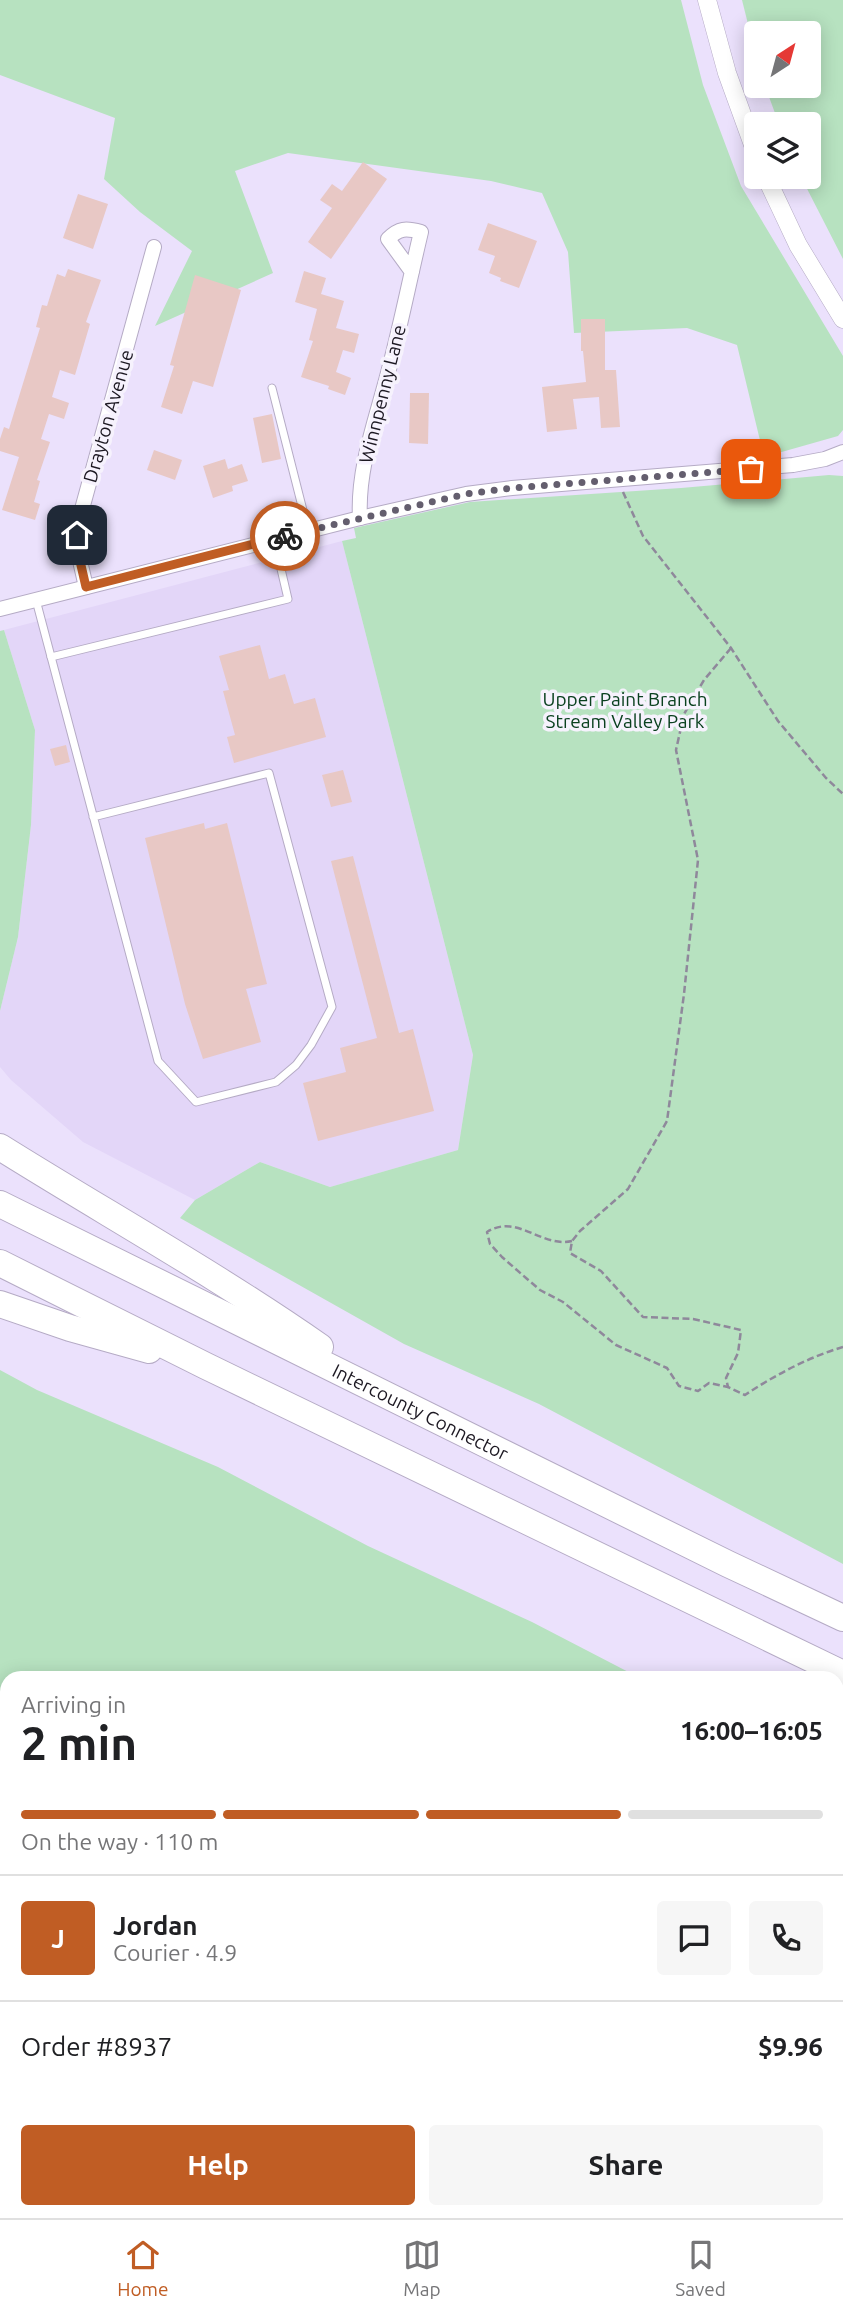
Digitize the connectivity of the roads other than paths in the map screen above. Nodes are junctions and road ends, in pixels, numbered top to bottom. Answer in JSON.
{"nodes":[{"id":1,"x":707,"y":0,"type":"edge"},
{"id":2,"x":744,"y":120,"type":"edge"},
{"id":3,"x":772,"y":189,"type":"edge"},
{"id":4,"x":154,"y":247,"type":"dead end"},
{"id":5,"x":412,"y":272,"type":"dead end"},
{"id":6,"x":843,"y":319,"type":"edge"},
{"id":7,"x":272,"y":388,"type":"dead end"},
{"id":8,"x":843,"y":452,"type":"edge"},
{"id":9,"x":360,"y":518,"type":"junction"},
{"id":10,"x":308,"y":530,"type":"junction"},
{"id":11,"x":274,"y":539,"type":"junction"},
{"id":12,"x":86,"y":587,"type":"junction"},
{"id":13,"x":36,"y":600,"type":"junction"},
{"id":14,"x":0,"y":609,"type":"edge"},
{"id":15,"x":51,"y":657,"type":"junction"},
{"id":16,"x":93,"y":817,"type":"junction"},
{"id":17,"x":0,"y":1147,"type":"edge"},
{"id":18,"x":0,"y":1204,"type":"edge"},
{"id":19,"x":0,"y":1263,"type":"edge"},
{"id":20,"x":0,"y":1304,"type":"edge"},
{"id":21,"x":206,"y":1366,"type":"junction"},
{"id":22,"x":397,"y":1399,"type":"junction"},
{"id":23,"x":843,"y":1618,"type":"edge"},
{"id":24,"x":837,"y":1671,"type":"edge"}],
"edges":[{"from":1,"to":2,"type":"street"},
{"from":3,"to":6,"type":"street"},
{"from":4,"to":12,"type":"street","name":"Drayton Avenue"},
{"from":5,"to":9,"type":"street","name":"Winnpenny Lane"},
{"from":7,"to":10,"type":"lane"},
{"from":8,"to":9,"type":"street"},
{"from":9,"to":10,"type":"street"},
{"from":10,"to":11,"type":"street"},
{"from":11,"to":12,"type":"street"},
{"from":11,"to":15,"type":"lane"},
{"from":12,"to":13,"type":"street"},
{"from":13,"to":14,"type":"street"},
{"from":13,"to":15,"type":"lane"},
{"from":15,"to":16,"type":"lane"},
{"from":16,"to":16,"type":"lane"},
{"from":17,"to":22,"type":"highway"},
{"from":18,"to":22,"type":"highway","name":"Intercounty Connector"},
{"from":19,"to":21,"type":"highway"},
{"from":20,"to":21,"type":"highway"},
{"from":21,"to":24,"type":"highway"},
{"from":22,"to":23,"type":"highway","name":"Intercounty Connector"}]}
